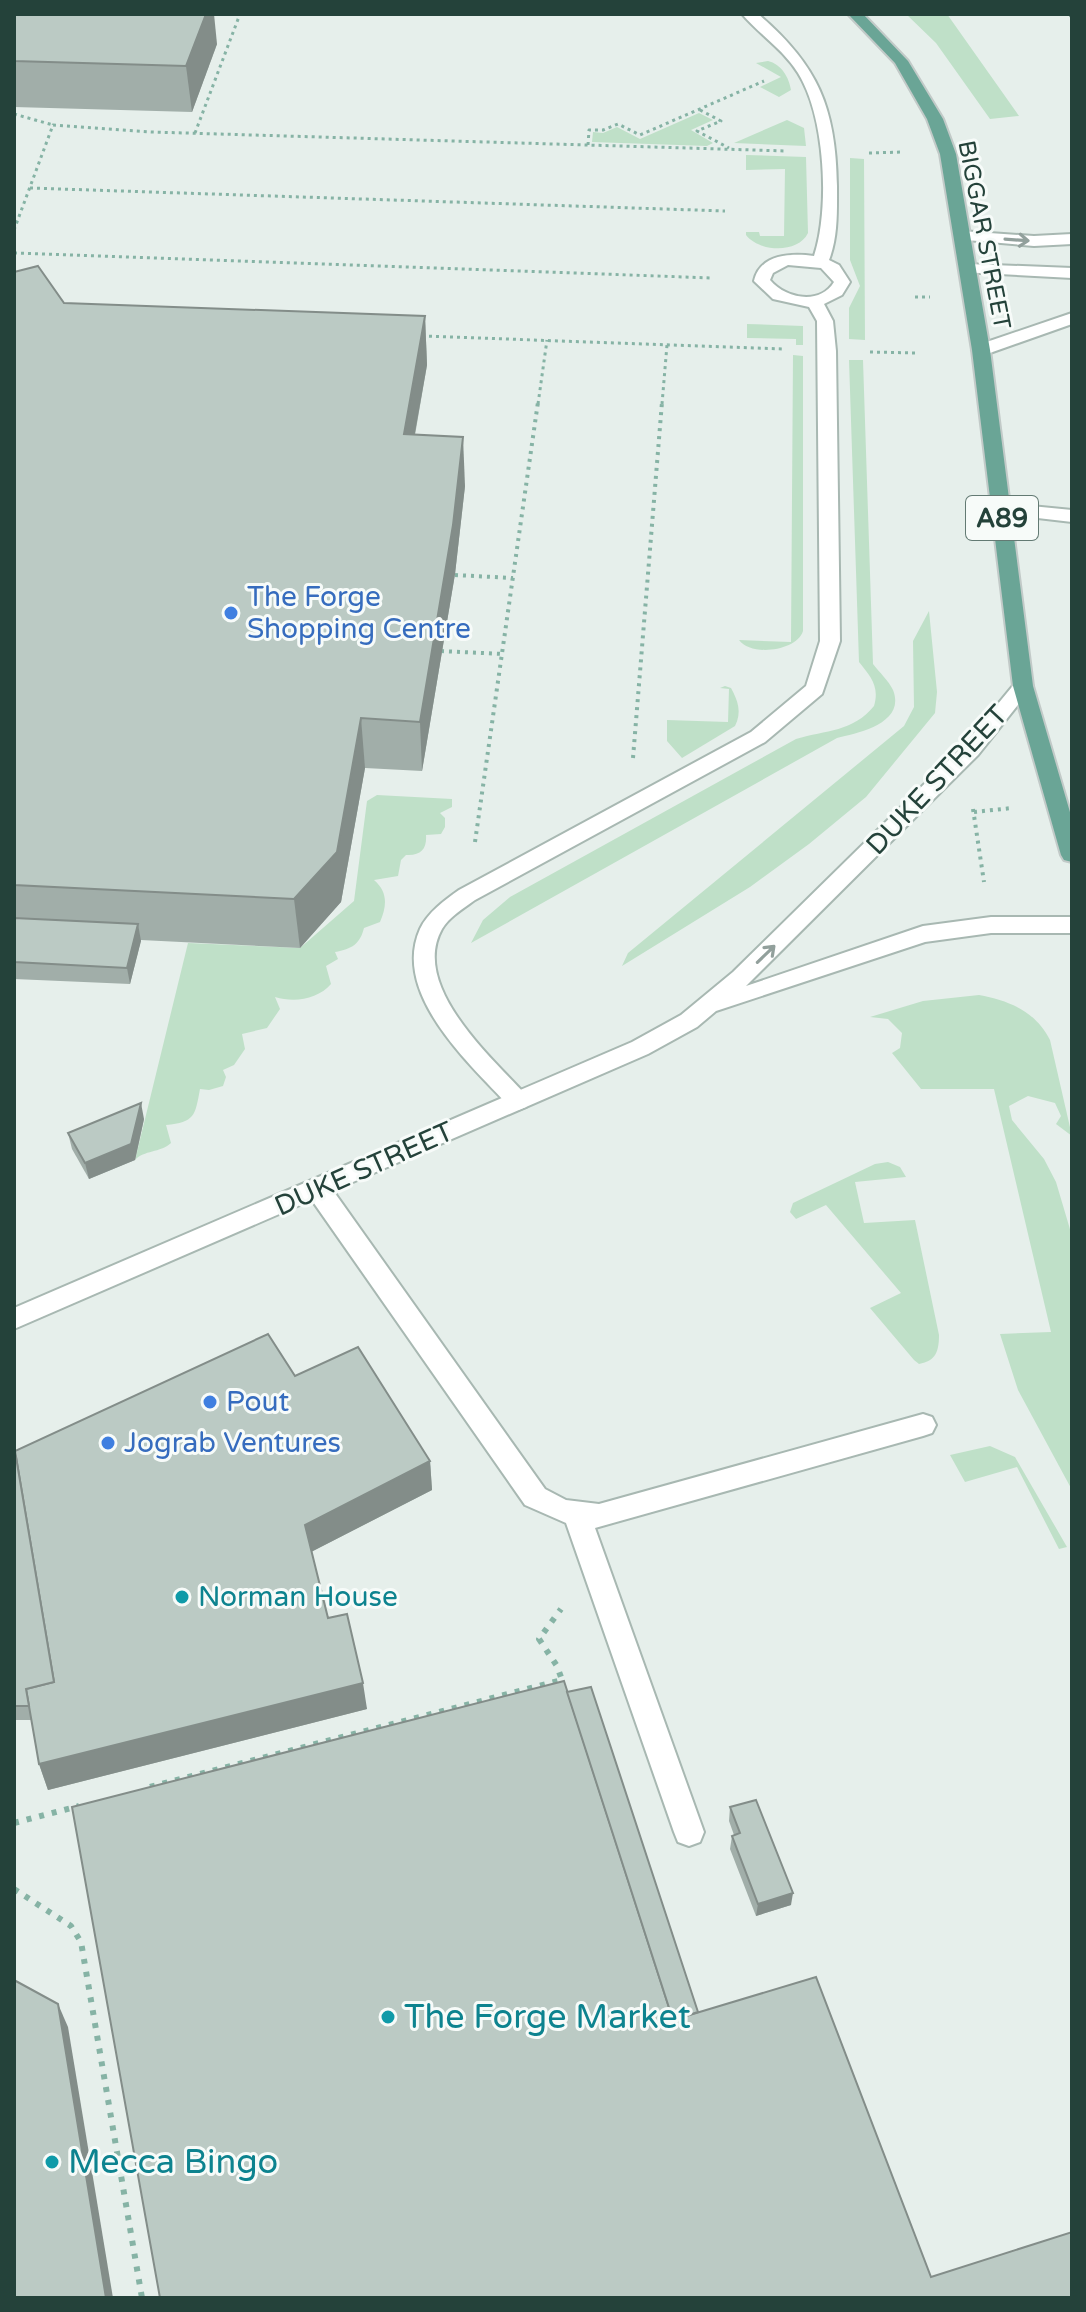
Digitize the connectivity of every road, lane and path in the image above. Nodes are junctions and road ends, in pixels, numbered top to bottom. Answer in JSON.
{"nodes":[{"id":1,"x":240,"y":14,"type":"edge"},
{"id":2,"x":749,"y":14,"type":"edge"},
{"id":3,"x":855,"y":14,"type":"edge"},
{"id":4,"x":776,"y":76,"type":"dead end"},
{"id":5,"x":699,"y":109,"type":"junction"},
{"id":6,"x":14,"y":114,"type":"edge"},
{"id":7,"x":53,"y":125,"type":"junction"},
{"id":8,"x":195,"y":133,"type":"junction"},
{"id":9,"x":588,"y":145,"type":"junction"},
{"id":10,"x":732,"y":149,"type":"junction"},
{"id":11,"x":829,"y":152,"type":"junction"},
{"id":12,"x":904,"y":152,"type":"dead end"},
{"id":13,"x":30,"y":188,"type":"junction"},
{"id":14,"x":725,"y":211,"type":"dead end"},
{"id":15,"x":14,"y":230,"type":"edge"},
{"id":16,"x":961,"y":236,"type":"junction"},
{"id":17,"x":1072,"y":239,"type":"edge"},
{"id":18,"x":14,"y":253,"type":"edge"},
{"id":19,"x":820,"y":262,"type":"junction"},
{"id":20,"x":967,"y":269,"type":"junction"},
{"id":21,"x":1072,"y":273,"type":"edge"},
{"id":22,"x":713,"y":278,"type":"dead end"},
{"id":23,"x":814,"y":301,"type":"junction"},
{"id":24,"x":1072,"y":318,"type":"edge"},
{"id":25,"x":422,"y":336,"type":"edge"},
{"id":26,"x":547,"y":340,"type":"junction"},
{"id":27,"x":667,"y":345,"type":"junction"},
{"id":28,"x":981,"y":350,"type":"junction"},
{"id":29,"x":827,"y":351,"type":"junction"},
{"id":30,"x":917,"y":353,"type":"dead end"},
{"id":31,"x":1001,"y":509,"type":"junction"},
{"id":32,"x":1072,"y":516,"type":"edge"},
{"id":33,"x":455,"y":575,"type":"edge"},
{"id":34,"x":514,"y":578,"type":"junction"},
{"id":35,"x":441,"y":651,"type":"edge"},
{"id":36,"x":503,"y":654,"type":"junction"},
{"id":37,"x":1023,"y":686,"type":"junction"},
{"id":38,"x":936,"y":786,"type":"junction"},
{"id":39,"x":630,"y":808,"type":"junction"},
{"id":40,"x":1072,"y":855,"type":"edge"},
{"id":41,"x":985,"y":891,"type":"dead end"},
{"id":42,"x":467,"y":895,"type":"junction"},
{"id":43,"x":1072,"y":925,"type":"edge"},
{"id":44,"x":709,"y":1007,"type":"junction"},
{"id":45,"x":518,"y":1101,"type":"junction"},
{"id":46,"x":318,"y":1189,"type":"junction"},
{"id":47,"x":14,"y":1319,"type":"edge"},
{"id":48,"x":923,"y":1425,"type":"dead end"},
{"id":49,"x":577,"y":1516,"type":"junction"},
{"id":50,"x":539,"y":1639,"type":"dead end"},
{"id":51,"x":137,"y":1790,"type":"edge"},
{"id":52,"x":92,"y":1802,"type":"edge"},
{"id":53,"x":14,"y":1823,"type":"edge"},
{"id":54,"x":689,"y":1832,"type":"dead end"},
{"id":55,"x":14,"y":1889,"type":"edge"},
{"id":56,"x":142,"y":2298,"type":"edge"}],
"edges":[{"from":1,"to":8,"type":"path"},
{"from":2,"to":11,"type":"street"},
{"from":3,"to":16,"type":"main road","name":"BIGGAR STREET","number":"A89"},
{"from":4,"to":5,"type":"path"},
{"from":5,"to":9,"type":"path"},
{"from":5,"to":10,"type":"path"},
{"from":6,"to":7,"type":"path"},
{"from":7,"to":8,"type":"path"},
{"from":7,"to":13,"type":"path"},
{"from":8,"to":9,"type":"path"},
{"from":9,"to":10,"type":"path"},
{"from":10,"to":11,"type":"path"},
{"from":11,"to":12,"type":"path"},
{"from":11,"to":19,"type":"street"},
{"from":13,"to":14,"type":"path"},
{"from":13,"to":15,"type":"path"},
{"from":16,"to":17,"type":"street","one_way":true},
{"from":16,"to":20,"type":"main road","name":"BIGGAR STREET","number":"A89"},
{"from":18,"to":22,"type":"path"},
{"from":19,"to":23,"type":"street"},
{"from":19,"to":23,"type":"street"},
{"from":20,"to":21,"type":"street"},
{"from":20,"to":28,"type":"main road","name":"BIGGAR STREET","number":"A89"},
{"from":23,"to":29,"type":"street"},
{"from":24,"to":28,"type":"street"},
{"from":25,"to":26,"type":"path"},
{"from":26,"to":27,"type":"path"},
{"from":26,"to":34,"type":"path"},
{"from":27,"to":29,"type":"path"},
{"from":27,"to":39,"type":"path"},
{"from":28,"to":31,"type":"main road","name":"DUKE STREET","number":"A89"},
{"from":29,"to":30,"type":"path"},
{"from":29,"to":39,"type":"street"},
{"from":31,"to":32,"type":"street"},
{"from":31,"to":37,"type":"main road","name":"DUKE STREET","number":"A89"},
{"from":33,"to":34,"type":"path"},
{"from":34,"to":36,"type":"path"},
{"from":35,"to":36,"type":"path"},
{"from":36,"to":42,"type":"path"},
{"from":37,"to":38,"type":"street","name":"DUKE STREET"},
{"from":37,"to":40,"type":"main road","number":"A89"},
{"from":38,"to":41,"type":"path"},
{"from":44,"to":38,"type":"street","name":"DUKE STREET","one_way":true},
{"from":39,"to":42,"type":"street"},
{"from":42,"to":45,"type":"street"},
{"from":43,"to":44,"type":"street","name":"DUKE STREET"},
{"from":44,"to":45,"type":"street","name":"DUKE STREET"},
{"from":45,"to":46,"type":"street","name":"DUKE STREET"},
{"from":46,"to":47,"type":"street","name":"DUKE STREET"},
{"from":46,"to":49,"type":"street"},
{"from":48,"to":49,"type":"street"},
{"from":49,"to":54,"type":"street"},
{"from":50,"to":51,"type":"path"},
{"from":52,"to":53,"type":"path"},
{"from":55,"to":56,"type":"path"}]}
